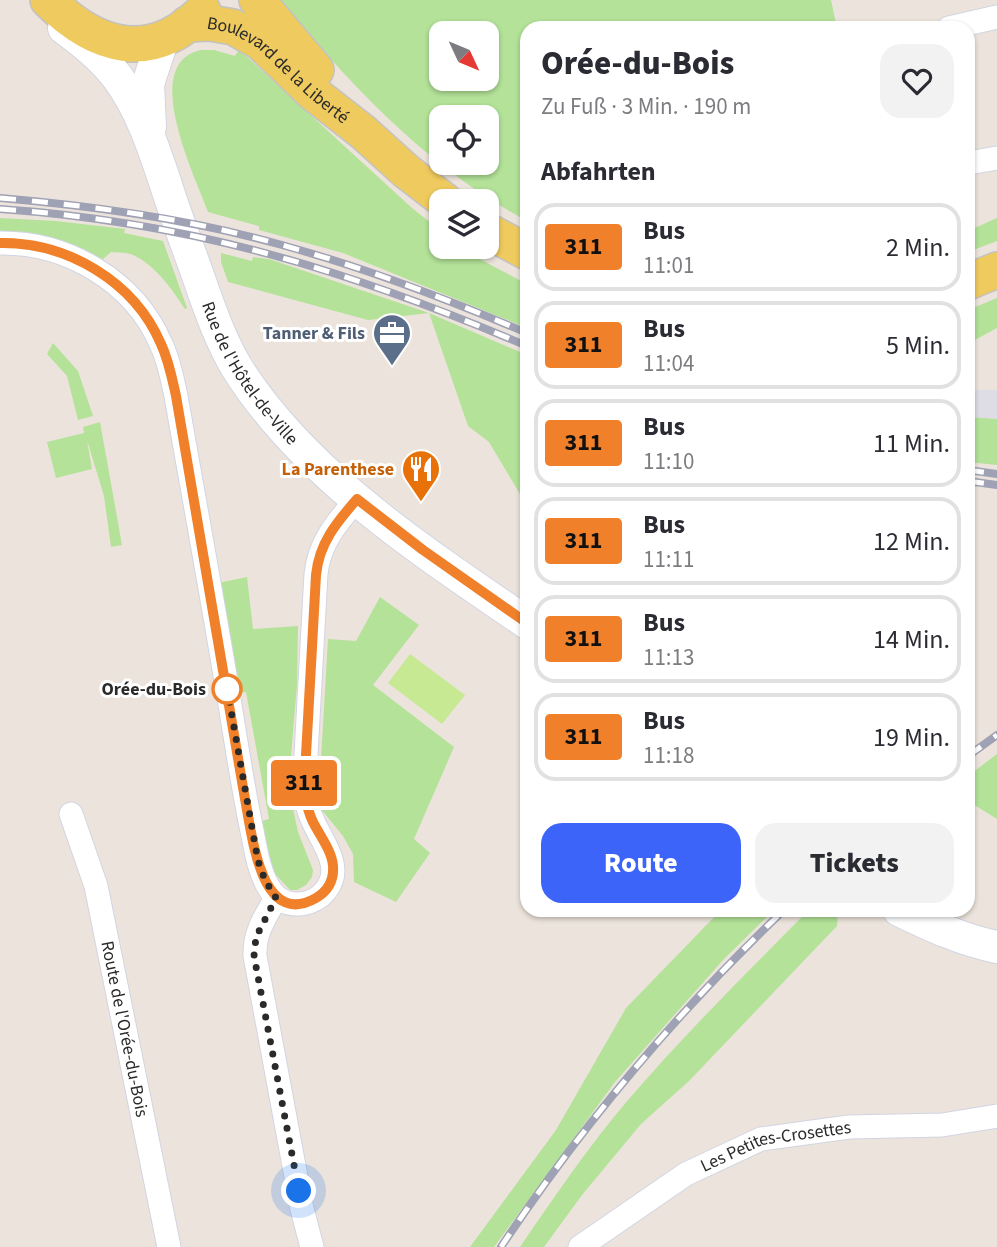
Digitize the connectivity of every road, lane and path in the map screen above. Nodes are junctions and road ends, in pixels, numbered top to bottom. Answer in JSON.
{"nodes":[{"id":1,"x":41,"y":0,"type":"edge"},
{"id":2,"x":48,"y":0,"type":"edge"},
{"id":3,"x":211,"y":0,"type":"edge"},
{"id":4,"x":257,"y":0,"type":"edge"},
{"id":5,"x":997,"y":17,"type":"edge"},
{"id":6,"x":975,"y":22,"type":"edge"},
{"id":7,"x":175,"y":31,"type":"junction"},
{"id":8,"x":363,"y":132,"type":"junction"},
{"id":9,"x":152,"y":142,"type":"junction"},
{"id":10,"x":997,"y":158,"type":"edge"},
{"id":11,"x":975,"y":162,"type":"edge"},
{"id":12,"x":429,"y":189,"type":"edge"},
{"id":13,"x":499,"y":237,"type":"edge"},
{"id":14,"x":0,"y":243,"type":"edge"},
{"id":15,"x":520,"y":248,"type":"edge"},
{"id":16,"x":997,"y":271,"type":"edge"},
{"id":17,"x":975,"y":279,"type":"edge"},
{"id":18,"x":357,"y":499,"type":"junction"},
{"id":19,"x":520,"y":618,"type":"edge"},
{"id":20,"x":71,"y":814,"type":"dead end"},
{"id":21,"x":276,"y":898,"type":"junction"},
{"id":22,"x":913,"y":917,"type":"edge"},
{"id":23,"x":997,"y":947,"type":"edge"},
{"id":24,"x":997,"y":1116,"type":"edge"},
{"id":25,"x":169,"y":1247,"type":"edge"},
{"id":26,"x":312,"y":1247,"type":"edge"},
{"id":27,"x":580,"y":1247,"type":"edge"}],
"edges":[{"from":1,"to":9,"type":"main road","name":"Rue de l'Hôtel-de-Ville"},
{"from":2,"to":7,"type":"main road","name":"Boulevard de la Liberté"},
{"from":3,"to":7,"type":"main road"},
{"from":4,"to":8,"type":"main road","name":"Boulevard de la Liberté"},
{"from":5,"to":6,"type":"street"},
{"from":7,"to":8,"type":"main road","name":"Boulevard de la Liberté"},
{"from":7,"to":9,"type":"main road","name":"Rue de l'Hôtel-de-Ville"},
{"from":8,"to":12,"type":"main road","name":"Boulevard de la Liberté"},
{"from":9,"to":18,"type":"main road","name":"Rue de l'Hôtel-de-Ville"},
{"from":10,"to":11,"type":"street"},
{"from":13,"to":15,"type":"main road"},
{"from":14,"to":21,"type":"street"},
{"from":16,"to":17,"type":"main road"},
{"from":18,"to":19,"type":"main road","name":"Rue de l'Hôtel-de-Ville"},
{"from":18,"to":21,"type":"street"},
{"from":20,"to":25,"type":"street","name":"Route de l'Orée-du-Bois"},
{"from":21,"to":26,"type":"street"},
{"from":22,"to":23,"type":"main road"},
{"from":24,"to":27,"type":"street","name":"Les Petites-Crosettes"}]}
